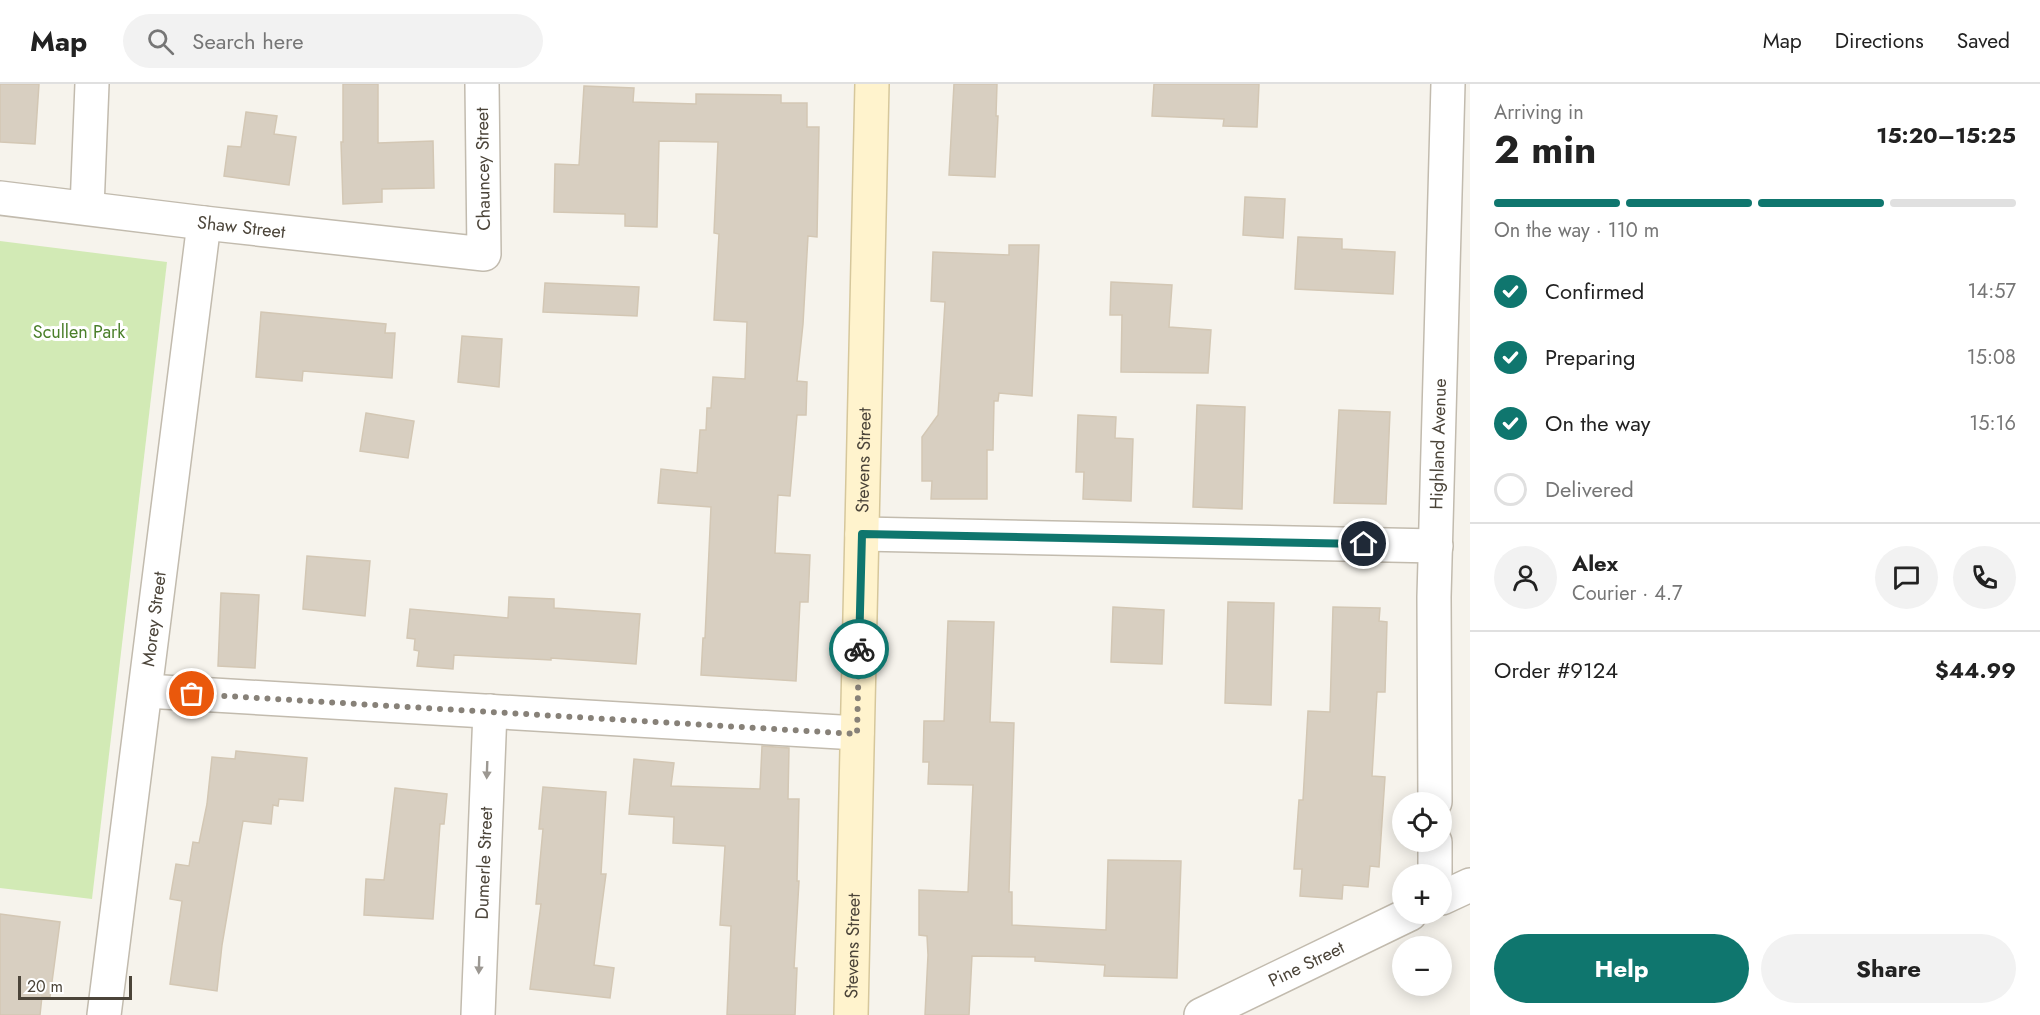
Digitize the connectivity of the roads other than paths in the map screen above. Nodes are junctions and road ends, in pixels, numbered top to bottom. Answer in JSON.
{"nodes":[{"id":1,"x":92,"y":84,"type":"edge"},
{"id":2,"x":482,"y":84,"type":"edge"},
{"id":3,"x":872,"y":84,"type":"edge"},
{"id":4,"x":1448,"y":84,"type":"edge"},
{"id":5,"x":0,"y":198,"type":"edge"},
{"id":6,"x":87,"y":208,"type":"junction"},
{"id":7,"x":204,"y":224,"type":"junction"},
{"id":8,"x":483,"y":254,"type":"joint"},
{"id":9,"x":862,"y":534,"type":"junction"},
{"id":10,"x":1436,"y":546,"type":"junction"},
{"id":11,"x":146,"y":691,"type":"junction"},
{"id":12,"x":490,"y":711,"type":"junction"},
{"id":13,"x":857,"y":734,"type":"junction"},
{"id":14,"x":1435,"y":792,"type":"edge"},
{"id":15,"x":1470,"y":885,"type":"edge"},
{"id":16,"x":1452,"y":893,"type":"edge"},
{"id":17,"x":1392,"y":924,"type":"edge"},
{"id":18,"x":1235,"y":1007,"type":"edge"},
{"id":19,"x":104,"y":1015,"type":"edge"},
{"id":20,"x":478,"y":1015,"type":"edge"},
{"id":21,"x":851,"y":1015,"type":"edge"},
{"id":22,"x":1201,"y":1015,"type":"edge"}],
"edges":[{"from":1,"to":6,"type":"street"},
{"from":2,"to":8,"type":"street","name":"Chauncey Street"},
{"from":3,"to":9,"type":"main road","name":"Stevens Street"},
{"from":4,"to":10,"type":"street","name":"Highland Avenue"},
{"from":5,"to":6,"type":"street","name":"Shaw Street"},
{"from":6,"to":7,"type":"street","name":"Shaw Street"},
{"from":7,"to":8,"type":"street","name":"Shaw Street"},
{"from":7,"to":11,"type":"street","name":"Morey Street"},
{"from":9,"to":10,"type":"street"},
{"from":9,"to":13,"type":"main road","name":"Stevens Street"},
{"from":10,"to":14,"type":"street","name":"Highland Avenue"},
{"from":11,"to":12,"type":"street"},
{"from":11,"to":19,"type":"street","name":"Morey Street"},
{"from":12,"to":13,"type":"street"},
{"from":12,"to":20,"type":"street","name":"Dumerle Street","one_way":true},
{"from":13,"to":21,"type":"main road","name":"Stevens Street"},
{"from":15,"to":16,"type":"street"},
{"from":17,"to":18,"type":"street","name":"Pine Street"},
{"from":18,"to":22,"type":"street","name":"Pine Street"}]}
